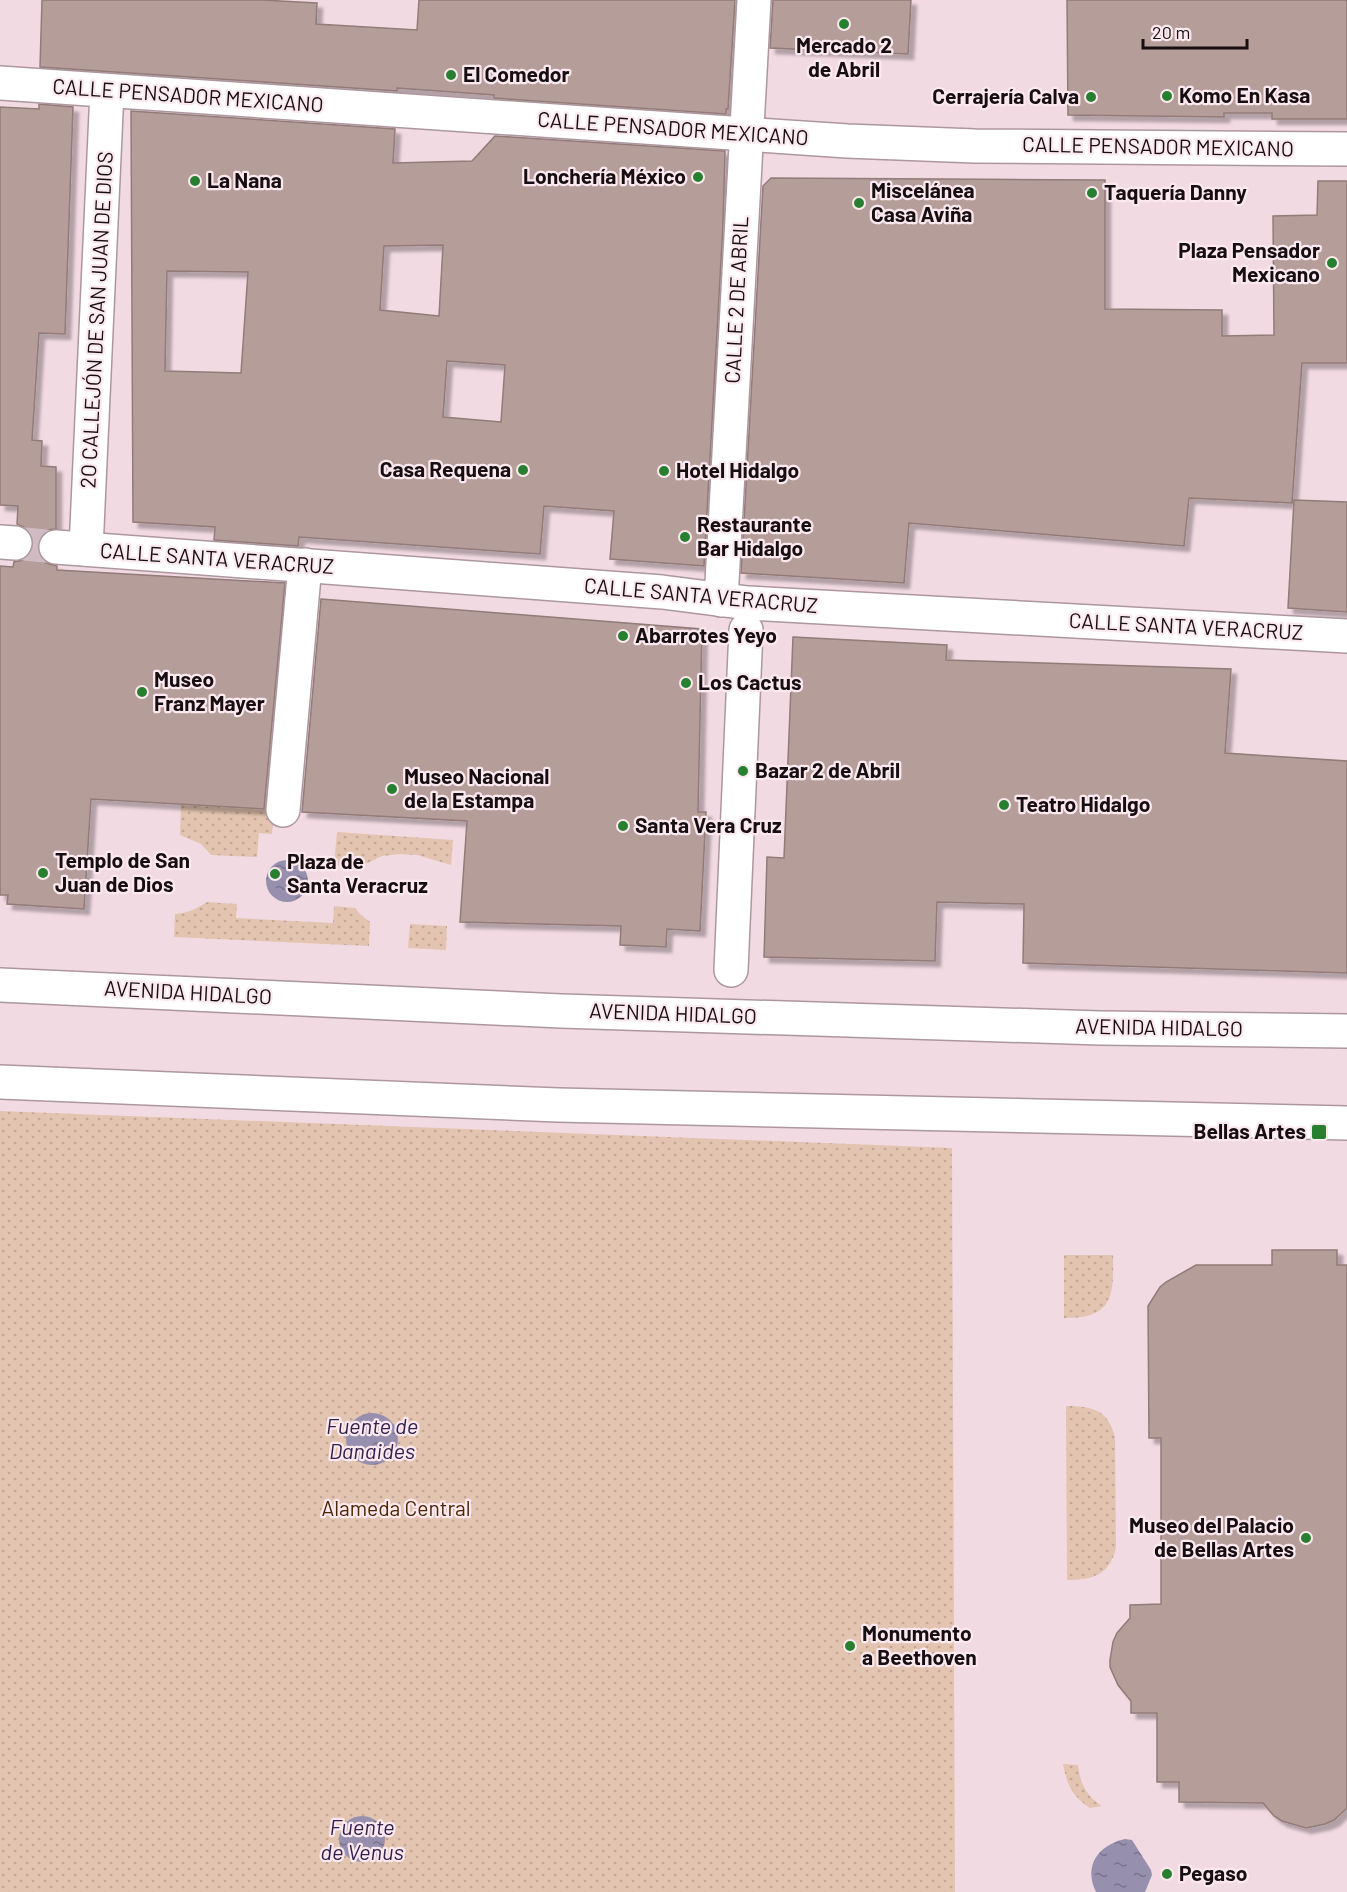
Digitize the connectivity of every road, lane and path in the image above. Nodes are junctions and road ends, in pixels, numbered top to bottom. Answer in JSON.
{"nodes":[{"id":1,"x":754,"y":0,"type":"edge"},
{"id":2,"x":0,"y":83,"type":"edge"},
{"id":3,"x":107,"y":91,"type":"junction"},
{"id":4,"x":746,"y":134,"type":"junction"},
{"id":5,"x":1347,"y":150,"type":"edge"},
{"id":6,"x":71,"y":548,"type":"joint"},
{"id":7,"x":305,"y":565,"type":"junction"},
{"id":8,"x":721,"y":600,"type":"junction"},
{"id":9,"x":746,"y":630,"type":"dead end"},
{"id":10,"x":1347,"y":636,"type":"edge"},
{"id":11,"x":283,"y":810,"type":"dead end"},
{"id":12,"x":731,"y":970,"type":"dead end"},
{"id":13,"x":0,"y":985,"type":"edge"},
{"id":14,"x":1347,"y":1031,"type":"edge"},
{"id":15,"x":0,"y":1082,"type":"edge"},
{"id":16,"x":1347,"y":1124,"type":"edge"}],
"edges":[{"from":1,"to":4,"type":"street","name":"CALLE 2 DE ABRIL"},
{"from":2,"to":3,"type":"street","name":"CALLE PENSADOR MEXICANO"},
{"from":3,"to":4,"type":"street","name":"CALLE PENSADOR MEXICANO"},
{"from":3,"to":6,"type":"street","name":"2O CALLEJÓN DE SAN JUAN DE DIOS"},
{"from":4,"to":5,"type":"street","name":"CALLE PENSADOR MEXICANO"},
{"from":4,"to":8,"type":"street","name":"CALLE 2 DE ABRIL"},
{"from":6,"to":7,"type":"street","name":"CALLE SANTA VERACRUZ"},
{"from":7,"to":8,"type":"street","name":"CALLE SANTA VERACRUZ"},
{"from":7,"to":11,"type":"street"},
{"from":8,"to":10,"type":"street","name":"CALLE SANTA VERACRUZ"},
{"from":9,"to":12,"type":"street"},
{"from":13,"to":14,"type":"street","name":"AVENIDA HIDALGO"},
{"from":15,"to":16,"type":"street"}]}
